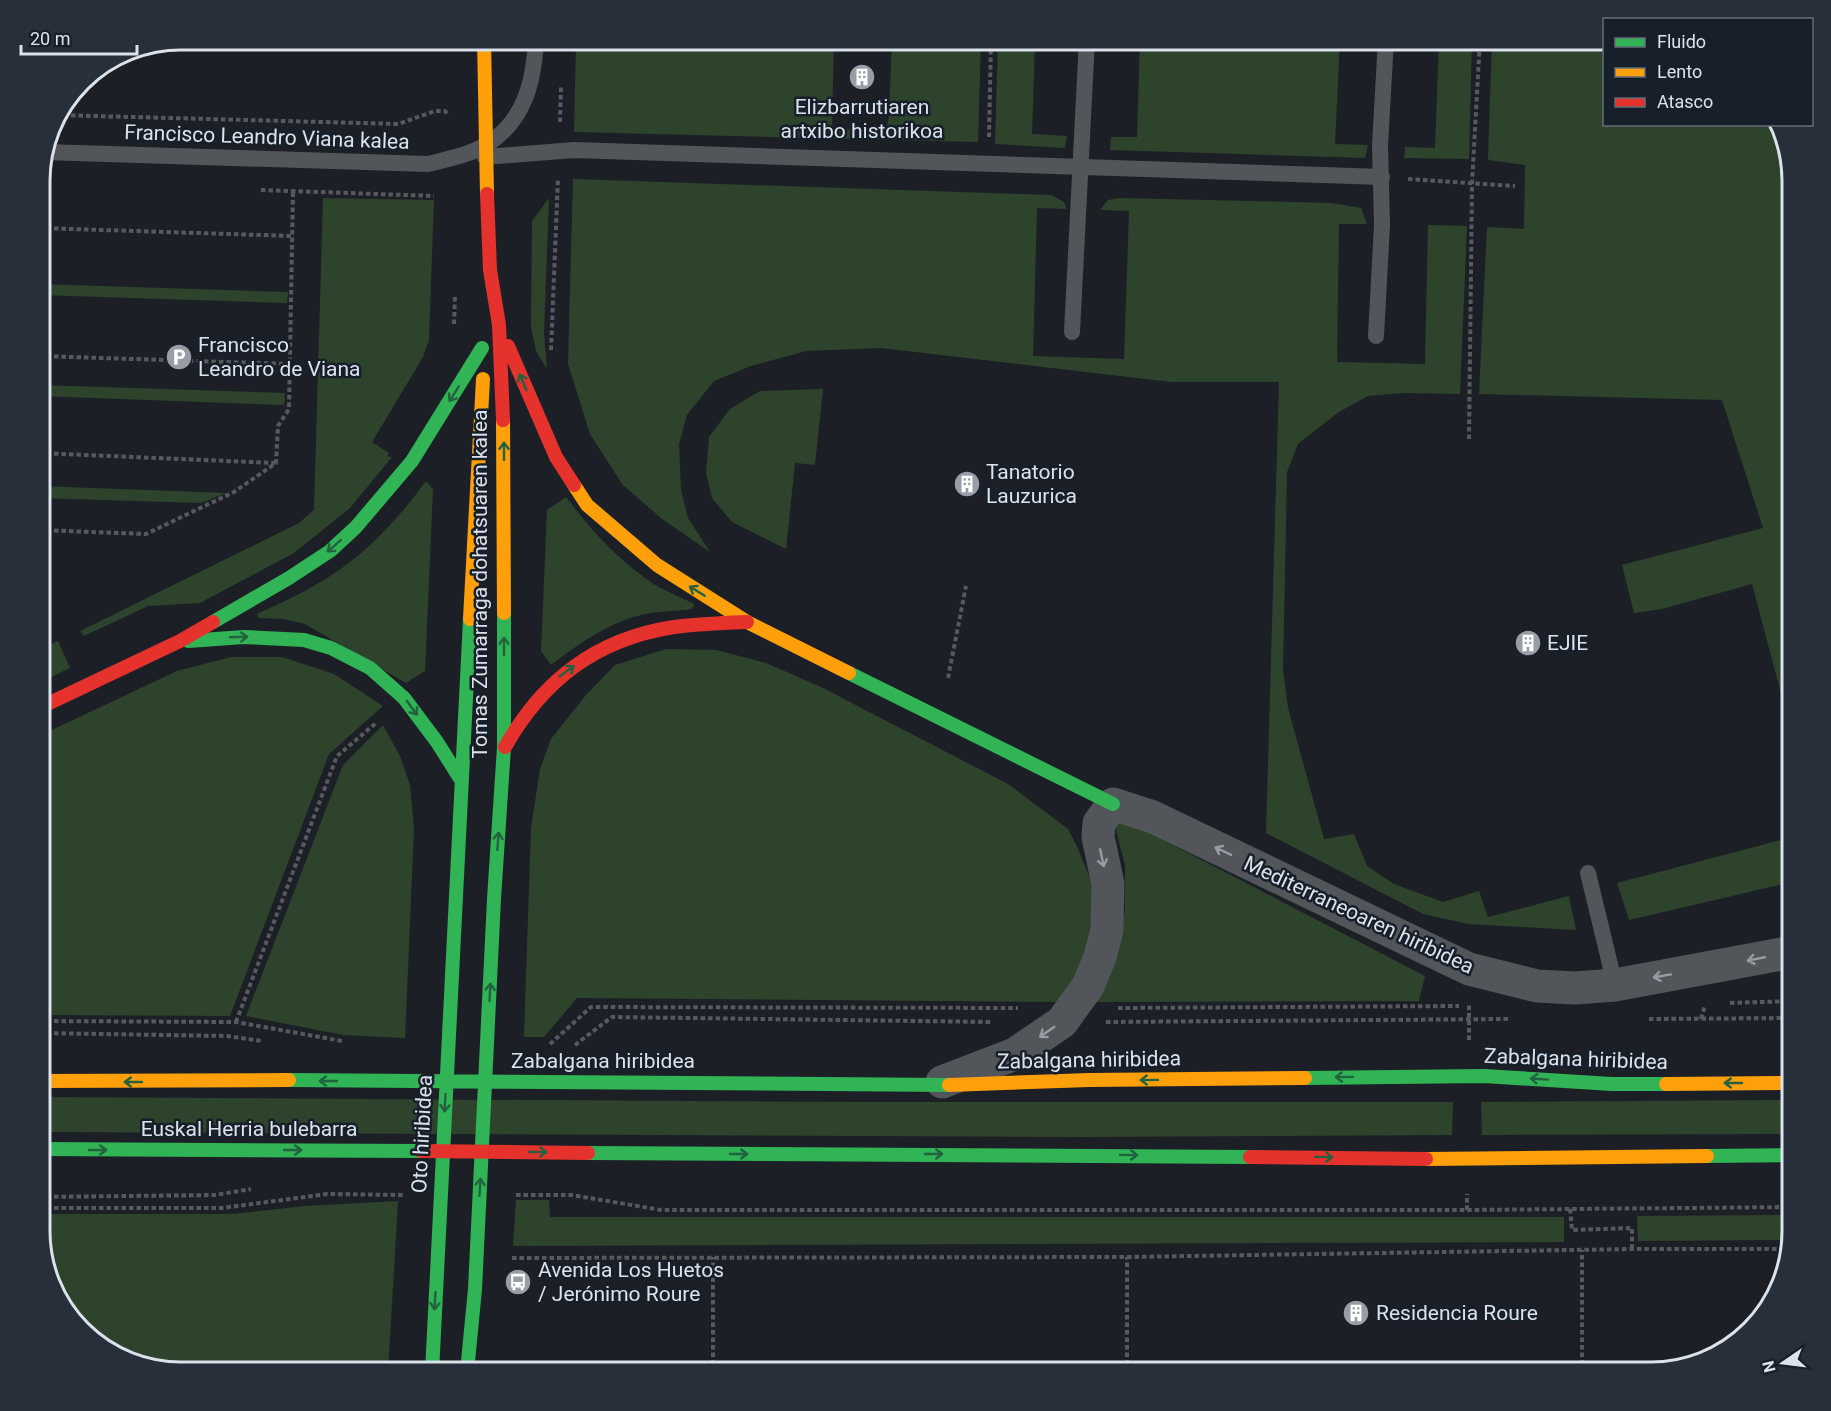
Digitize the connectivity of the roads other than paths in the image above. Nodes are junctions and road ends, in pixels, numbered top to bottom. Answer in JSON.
{"nodes":[{"id":1,"x":484,"y":50,"type":"edge"},
{"id":2,"x":535,"y":50,"type":"edge"},
{"id":3,"x":1087,"y":50,"type":"edge"},
{"id":4,"x":1385,"y":50,"type":"edge"},
{"id":5,"x":486,"y":151,"type":"junction"},
{"id":6,"x":53,"y":152,"type":"edge"},
{"id":7,"x":1082,"y":166,"type":"junction"},
{"id":8,"x":1382,"y":177,"type":"junction"},
{"id":9,"x":490,"y":270,"type":"junction"},
{"id":10,"x":499,"y":325,"type":"junction"},
{"id":11,"x":1072,"y":332,"type":"dead end"},
{"id":12,"x":1376,"y":336,"type":"dead end"},
{"id":13,"x":485,"y":344,"type":"junction"},
{"id":14,"x":747,"y":622,"type":"junction"},
{"id":15,"x":180,"y":641,"type":"junction"},
{"id":16,"x":50,"y":703,"type":"edge"},
{"id":17,"x":504,"y":747,"type":"junction"},
{"id":18,"x":461,"y":780,"type":"junction"},
{"id":19,"x":1113,"y":804,"type":"junction"},
{"id":20,"x":1587,"y":873,"type":"dead end"},
{"id":21,"x":455,"y":897,"type":"joint"},
{"id":22,"x":1782,"y":954,"type":"edge"},
{"id":23,"x":1615,"y":985,"type":"junction"},
{"id":24,"x":50,"y":1068,"type":"dead end"},
{"id":25,"x":50,"y":1081,"type":"edge"},
{"id":26,"x":106,"y":1082,"type":"junction"},
{"id":27,"x":1782,"y":1083,"type":"edge"},
{"id":28,"x":935,"y":1085,"type":"junction"},
{"id":29,"x":50,"y":1149,"type":"edge"},
{"id":30,"x":1782,"y":1155,"type":"edge"},
{"id":31,"x":432,"y":1362,"type":"edge"},
{"id":32,"x":467,"y":1362,"type":"edge"}],
"edges":[{"from":1,"to":5,"type":"main road","name":"Tomas Zumarraga dohatsuaren kalea"},
{"from":2,"to":5,"type":"lane"},
{"from":3,"to":7,"type":"lane"},
{"from":4,"to":8,"type":"lane"},
{"from":5,"to":6,"type":"lane","name":"Francisco Leandro Viana kalea"},
{"from":5,"to":7,"type":"lane"},
{"from":5,"to":9,"type":"main road","name":"Tomas Zumarraga dohatsuaren kalea"},
{"from":7,"to":8,"type":"lane"},
{"from":7,"to":11,"type":"lane"},
{"from":8,"to":12,"type":"lane"},
{"from":9,"to":10,"type":"main road","name":"Tomas Zumarraga dohatsuaren kalea"},
{"from":9,"to":13,"type":"main road","name":"Tomas Zumarraga dohatsuaren kalea"},
{"from":14,"to":10,"type":"main road","one_way":true},
{"from":17,"to":10,"type":"main road","name":"Tomas Zumarraga dohatsuaren kalea","one_way":true},
{"from":13,"to":15,"type":"main road","one_way":true},
{"from":13,"to":18,"type":"main road","name":"Tomas Zumarraga dohatsuaren kalea"},
{"from":17,"to":14,"type":"main road","one_way":true},
{"from":14,"to":19,"type":"main road"},
{"from":15,"to":16,"type":"main road"},
{"from":15,"to":18,"type":"main road","one_way":true},
{"from":32,"to":17,"type":"main road","name":"Tomas Zumarraga dohatsuaren kalea","one_way":true},
{"from":18,"to":21,"type":"main road","name":"Tomas Zumarraga dohatsuaren kalea"},
{"from":23,"to":19,"type":"street","name":"Mediterraneoaren hiribidea","one_way":true},
{"from":19,"to":28,"type":"street","one_way":true},
{"from":20,"to":23,"type":"lane"},
{"from":21,"to":31,"type":"main road","name":"Oto hiribidea","one_way":true},
{"from":22,"to":23,"type":"street","name":"Mediterraneoaren hiribidea","one_way":true},
{"from":24,"to":26,"type":"main road"},
{"from":25,"to":26,"type":"main road"},
{"from":28,"to":26,"type":"main road","name":"Zabalgana hiribidea","one_way":true},
{"from":27,"to":28,"type":"main road","name":"Zabalgana hiribidea","one_way":true},
{"from":29,"to":30,"type":"main road","name":"Euskal Herria bulebarra","one_way":true}]}
